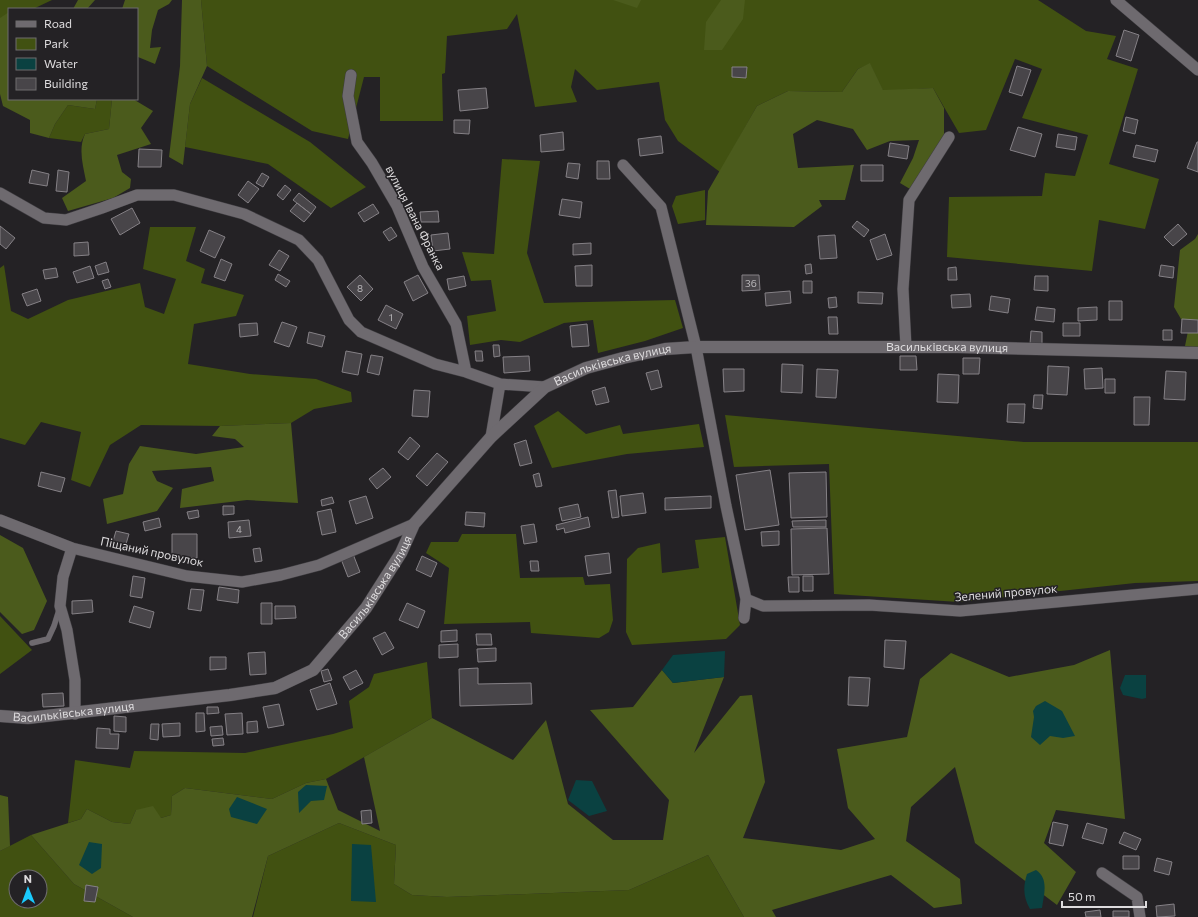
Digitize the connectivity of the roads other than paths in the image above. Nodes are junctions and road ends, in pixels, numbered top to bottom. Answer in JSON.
{"nodes":[{"id":1,"x":1116,"y":0,"type":"edge"},
{"id":2,"x":1198,"y":70,"type":"edge"},
{"id":3,"x":350,"y":75,"type":"dead end"},
{"id":4,"x":949,"y":137,"type":"dead end"},
{"id":5,"x":623,"y":165,"type":"dead end"},
{"id":6,"x":0,"y":193,"type":"edge"},
{"id":7,"x":696,"y":347,"type":"junction"},
{"id":8,"x":906,"y":347,"type":"junction"},
{"id":9,"x":1198,"y":353,"type":"edge"},
{"id":10,"x":466,"y":372,"type":"junction"},
{"id":11,"x":500,"y":384,"type":"junction"},
{"id":12,"x":545,"y":387,"type":"junction"},
{"id":13,"x":491,"y":437,"type":"junction"},
{"id":14,"x":0,"y":520,"type":"edge"},
{"id":15,"x":414,"y":524,"type":"junction"},
{"id":16,"x":72,"y":548,"type":"junction"},
{"id":17,"x":1198,"y":589,"type":"edge"},
{"id":18,"x":746,"y":599,"type":"junction"},
{"id":19,"x":60,"y":606,"type":"junction"},
{"id":20,"x":744,"y":618,"type":"dead end"},
{"id":21,"x":32,"y":643,"type":"dead end"},
{"id":22,"x":75,"y":714,"type":"junction"},
{"id":23,"x":0,"y":716,"type":"edge"},
{"id":24,"x":1102,"y":873,"type":"dead end"},
{"id":25,"x":1140,"y":917,"type":"edge"}],
"edges":[{"from":1,"to":2,"type":"street"},
{"from":3,"to":10,"type":"street","name":"вулиця Івана Франка"},
{"from":4,"to":8,"type":"street"},
{"from":5,"to":7,"type":"street"},
{"from":6,"to":10,"type":"street"},
{"from":7,"to":8,"type":"street","name":"Васильківська вулиця"},
{"from":7,"to":12,"type":"street","name":"Васильківська вулиця"},
{"from":7,"to":18,"type":"street"},
{"from":8,"to":9,"type":"street","name":"Васильківська вулиця"},
{"from":10,"to":11,"type":"street"},
{"from":11,"to":12,"type":"street"},
{"from":11,"to":13,"type":"street"},
{"from":12,"to":13,"type":"street","name":"Васильківська вулиця"},
{"from":13,"to":15,"type":"street","name":"Васильківська вулиця"},
{"from":14,"to":16,"type":"street","name":"Піщаний провулок"},
{"from":15,"to":16,"type":"street","name":"Піщаний провулок"},
{"from":15,"to":22,"type":"street","name":"Васильківська вулиця"},
{"from":16,"to":19,"type":"street"},
{"from":17,"to":18,"type":"street","name":"Зелений провулок"},
{"from":18,"to":20,"type":"street"},
{"from":19,"to":21,"type":"lane"},
{"from":19,"to":22,"type":"street"},
{"from":22,"to":23,"type":"street","name":"Васильківська вулиця"},
{"from":24,"to":25,"type":"street"}]}
